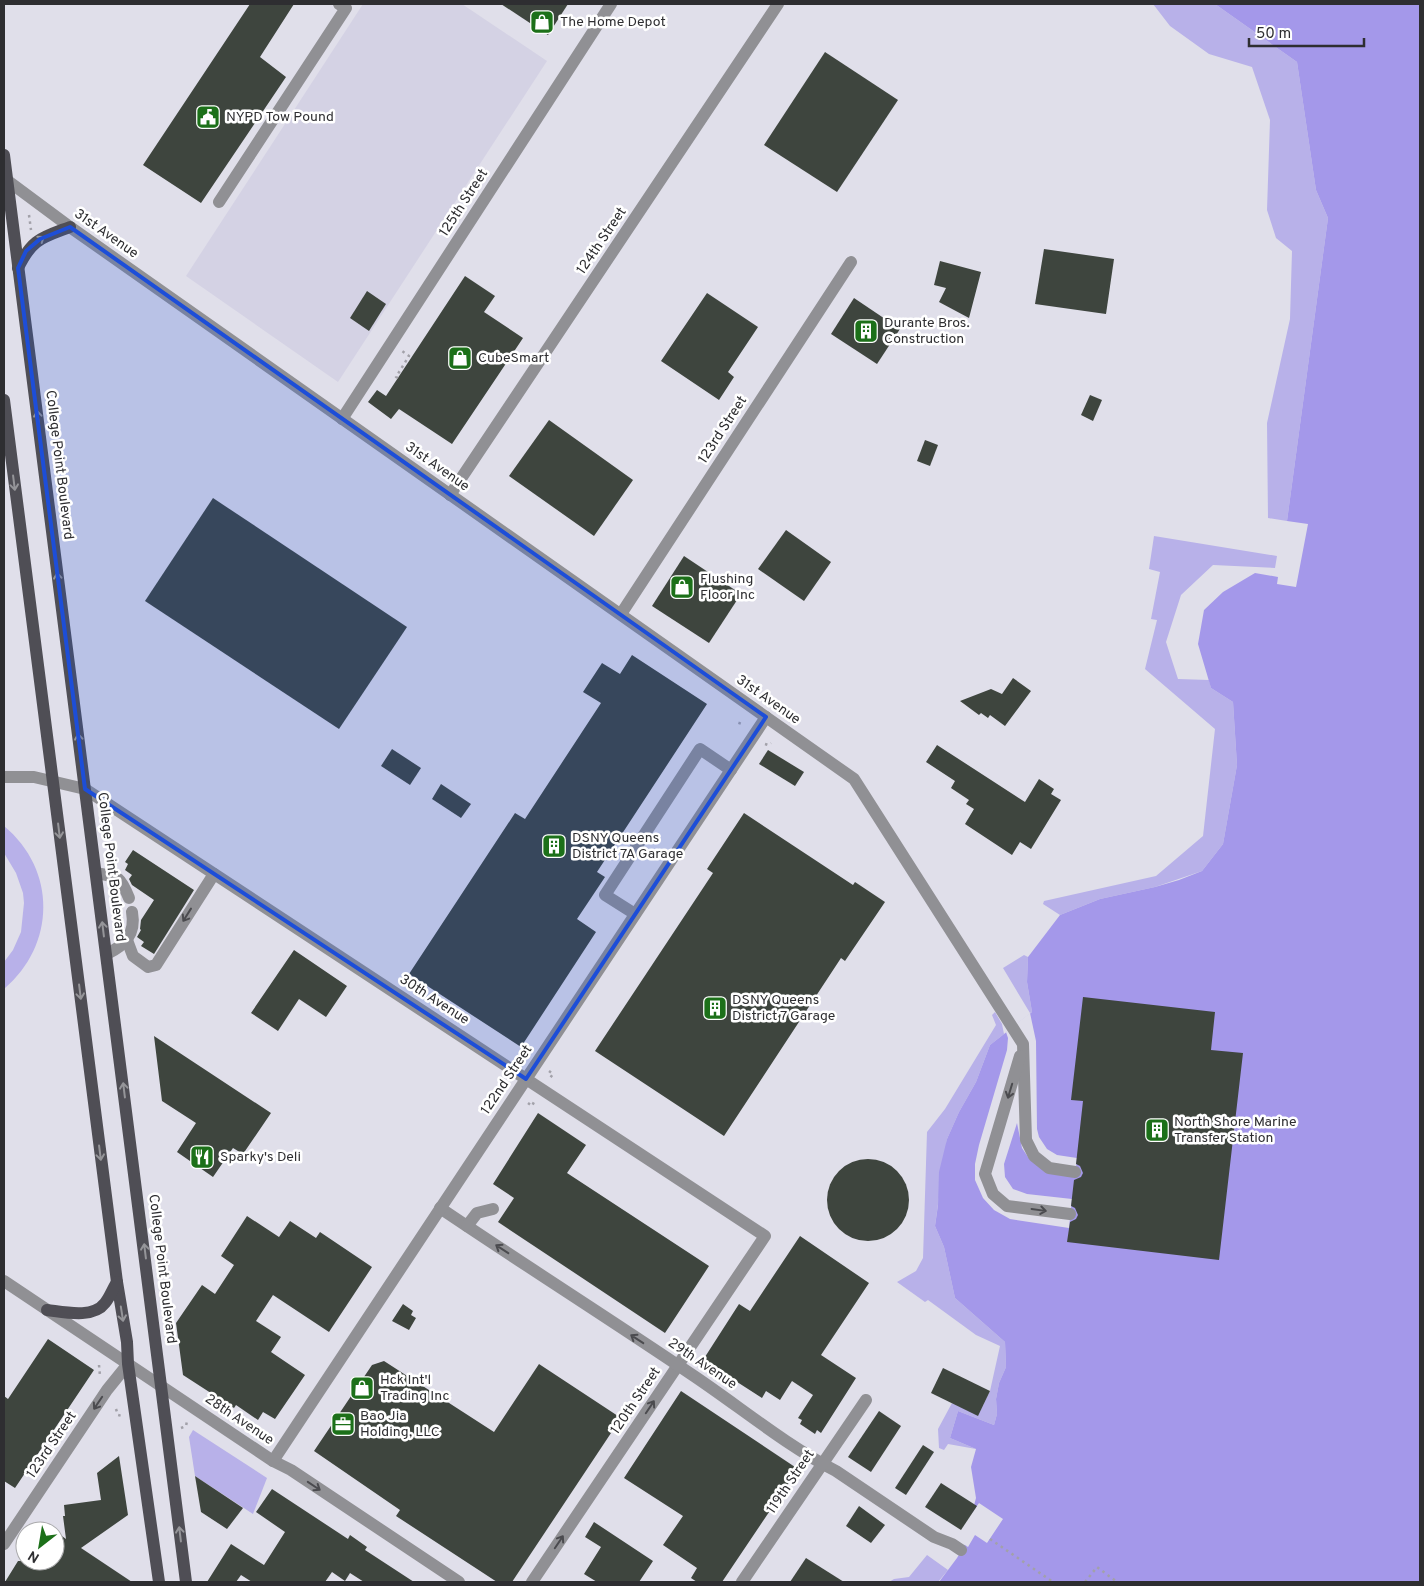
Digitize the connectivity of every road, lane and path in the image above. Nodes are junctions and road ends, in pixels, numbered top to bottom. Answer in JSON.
{"nodes":[{"id":1,"x":339,"y":4,"type":"edge"},
{"id":2,"x":611,"y":4,"type":"edge"},
{"id":3,"x":778,"y":4,"type":"edge"},
{"id":4,"x":4,"y":155,"type":"edge"},
{"id":5,"x":6,"y":180,"type":"edge"},
{"id":6,"x":219,"y":202,"type":"dead end"},
{"id":7,"x":29,"y":216,"type":"dead end"},
{"id":8,"x":70,"y":227,"type":"junction"},
{"id":9,"x":32,"y":237,"type":"dead end"},
{"id":10,"x":851,"y":262,"type":"dead end"},
{"id":11,"x":18,"y":268,"type":"junction"},
{"id":12,"x":391,"y":344,"type":"junction"},
{"id":13,"x":398,"y":378,"type":"dead end"},
{"id":14,"x":4,"y":400,"type":"edge"},
{"id":15,"x":342,"y":419,"type":"junction"},
{"id":16,"x":450,"y":495,"type":"junction"},
{"id":17,"x":621,"y":614,"type":"junction"},
{"id":18,"x":766,"y":717,"type":"junction"},
{"id":19,"x":740,"y":722,"type":"dead end"},
{"id":20,"x":741,"y":726,"type":"dead end"},
{"id":21,"x":771,"y":742,"type":"dead end"},
{"id":22,"x":765,"y":744,"type":"dead end"},
{"id":23,"x":731,"y":770,"type":"junction"},
{"id":24,"x":4,"y":777,"type":"edge"},
{"id":25,"x":53,"y":782,"type":"junction"},
{"id":26,"x":86,"y":789,"type":"junction"},
{"id":27,"x":111,"y":828,"type":"dead end"},
{"id":28,"x":104,"y":834,"type":"dead end"},
{"id":29,"x":96,"y":873,"type":"junction"},
{"id":30,"x":214,"y":874,"type":"junction"},
{"id":31,"x":129,"y":898,"type":"dead end"},
{"id":32,"x":132,"y":912,"type":"dead end"},
{"id":33,"x":635,"y":914,"type":"junction"},
{"id":34,"x":127,"y":940,"type":"junction"},
{"id":35,"x":107,"y":954,"type":"junction"},
{"id":36,"x":1024,"y":1044,"type":"junction"},
{"id":37,"x":526,"y":1054,"type":"dead end"},
{"id":38,"x":519,"y":1055,"type":"dead end"},
{"id":39,"x":550,"y":1071,"type":"dead end"},
{"id":40,"x":550,"y":1078,"type":"dead end"},
{"id":41,"x":526,"y":1079,"type":"junction"},
{"id":42,"x":503,"y":1082,"type":"dead end"},
{"id":43,"x":504,"y":1087,"type":"dead end"},
{"id":44,"x":534,"y":1102,"type":"dead end"},
{"id":45,"x":528,"y":1103,"type":"dead end"},
{"id":46,"x":1075,"y":1172,"type":"dead end"},
{"id":47,"x":440,"y":1208,"type":"junction"},
{"id":48,"x":493,"y":1209,"type":"dead end"},
{"id":49,"x":1070,"y":1214,"type":"dead end"},
{"id":50,"x":467,"y":1226,"type":"junction"},
{"id":51,"x":765,"y":1236,"type":"joint"},
{"id":52,"x":164,"y":1257,"type":"dead end"},
{"id":53,"x":165,"y":1261,"type":"dead end"},
{"id":54,"x":4,"y":1281,"type":"edge"},
{"id":55,"x":117,"y":1282,"type":"junction"},
{"id":56,"x":47,"y":1310,"type":"junction"},
{"id":57,"x":170,"y":1316,"type":"dead end"},
{"id":58,"x":171,"y":1322,"type":"dead end"},
{"id":59,"x":128,"y":1364,"type":"junction"},
{"id":60,"x":98,"y":1365,"type":"dead end"},
{"id":61,"x":678,"y":1365,"type":"junction"},
{"id":62,"x":100,"y":1376,"type":"dead end"},
{"id":63,"x":162,"y":1386,"type":"junction"},
{"id":64,"x":866,"y":1400,"type":"dead end"},
{"id":65,"x":116,"y":1409,"type":"dead end"},
{"id":66,"x":124,"y":1416,"type":"dead end"},
{"id":67,"x":186,"y":1421,"type":"dead end"},
{"id":68,"x":181,"y":1428,"type":"dead end"},
{"id":69,"x":273,"y":1461,"type":"junction"},
{"id":70,"x":822,"y":1464,"type":"junction"},
{"id":71,"x":990,"y":1539,"type":"dead end"},
{"id":72,"x":4,"y":1544,"type":"edge"},
{"id":73,"x":960,"y":1550,"type":"dead end"},
{"id":74,"x":159,"y":1582,"type":"edge"},
{"id":75,"x":186,"y":1582,"type":"edge"},
{"id":76,"x":459,"y":1582,"type":"edge"},
{"id":77,"x":532,"y":1582,"type":"edge"},
{"id":78,"x":742,"y":1582,"type":"edge"},
{"id":79,"x":1053,"y":1582,"type":"edge"},
{"id":80,"x":1085,"y":1582,"type":"edge"},
{"id":81,"x":1117,"y":1582,"type":"edge"}],
"edges":[{"from":1,"to":6,"type":"street"},
{"from":2,"to":12,"type":"street","name":"125th Street"},
{"from":3,"to":16,"type":"street","name":"124th Street"},
{"from":4,"to":5,"type":"main road","name":"College Point Boulevard"},
{"from":5,"to":8,"type":"street","name":"31st Avenue"},
{"from":5,"to":11,"type":"main road","name":"College Point Boulevard"},
{"from":7,"to":9,"type":"path"},
{"from":11,"to":8,"type":"main road","one_way":true},
{"from":8,"to":15,"type":"street","name":"31st Avenue"},
{"from":10,"to":17,"type":"street","name":"123rd Street"},
{"from":26,"to":11,"type":"main road","name":"College Point Boulevard","one_way":true},
{"from":12,"to":13,"type":"path"},
{"from":12,"to":15,"type":"street","name":"125th Street"},
{"from":14,"to":25,"type":"main road","one_way":true},
{"from":15,"to":16,"type":"street","name":"31st Avenue"},
{"from":16,"to":17,"type":"street","name":"31st Avenue"},
{"from":17,"to":18,"type":"street","name":"31st Avenue"},
{"from":18,"to":23,"type":"street","name":"122nd Street"},
{"from":18,"to":36,"type":"street","name":"31st Avenue"},
{"from":19,"to":20,"type":"path"},
{"from":21,"to":22,"type":"path"},
{"from":23,"to":33,"type":"street","name":"122nd Street"},
{"from":23,"to":33,"type":"street"},
{"from":24,"to":25,"type":"street"},
{"from":25,"to":26,"type":"street"},
{"from":25,"to":55,"type":"main road","one_way":true},
{"from":26,"to":29,"type":"main road","name":"College Point Boulevard"},
{"from":26,"to":30,"type":"street","name":"30th Avenue"},
{"from":27,"to":28,"type":"path"},
{"from":29,"to":31,"type":"street"},
{"from":35,"to":29,"type":"main road","name":"College Point Boulevard","one_way":true},
{"from":30,"to":34,"type":"street","one_way":true},
{"from":30,"to":41,"type":"street","name":"30th Avenue"},
{"from":32,"to":34,"type":"street"},
{"from":33,"to":41,"type":"street","name":"122nd Street"},
{"from":34,"to":35,"type":"street"},
{"from":63,"to":35,"type":"main road","name":"College Point Boulevard","one_way":true},
{"from":36,"to":46,"type":"street"},
{"from":36,"to":49,"type":"street","one_way":true},
{"from":37,"to":38,"type":"path"},
{"from":39,"to":40,"type":"path"},
{"from":41,"to":47,"type":"street","name":"122nd Street"},
{"from":41,"to":51,"type":"street","name":"30th Avenue"},
{"from":42,"to":43,"type":"path"},
{"from":44,"to":45,"type":"path"},
{"from":47,"to":50,"type":"street","name":"29th Avenue"},
{"from":47,"to":69,"type":"street","name":"122nd Street"},
{"from":48,"to":50,"type":"street"},
{"from":61,"to":50,"type":"street","name":"29th Avenue","one_way":true},
{"from":51,"to":61,"type":"street","name":"120th Street"},
{"from":52,"to":53,"type":"path"},
{"from":54,"to":56,"type":"street","name":"28th Avenue"},
{"from":55,"to":56,"type":"main road"},
{"from":55,"to":59,"type":"main road","one_way":true},
{"from":56,"to":59,"type":"street","name":"28th Avenue"},
{"from":57,"to":58,"type":"path"},
{"from":59,"to":63,"type":"street","name":"28th Avenue"},
{"from":59,"to":72,"type":"street","name":"123rd Street","one_way":true},
{"from":59,"to":74,"type":"main road"},
{"from":60,"to":62,"type":"path"},
{"from":61,"to":70,"type":"street","name":"29th Avenue"},
{"from":77,"to":61,"type":"street","name":"120th Street","one_way":true},
{"from":63,"to":69,"type":"street","name":"28th Avenue"},
{"from":75,"to":63,"type":"main road","name":"College Point Boulevard","one_way":true},
{"from":64,"to":70,"type":"street","name":"119th Street"},
{"from":65,"to":66,"type":"path"},
{"from":67,"to":68,"type":"path"},
{"from":69,"to":76,"type":"street","name":"28th Avenue","one_way":true},
{"from":70,"to":73,"type":"street","name":"29th Avenue"},
{"from":70,"to":78,"type":"street","name":"119th Street"},
{"from":71,"to":79,"type":"path"},
{"from":80,"to":81,"type":"path"}]}
